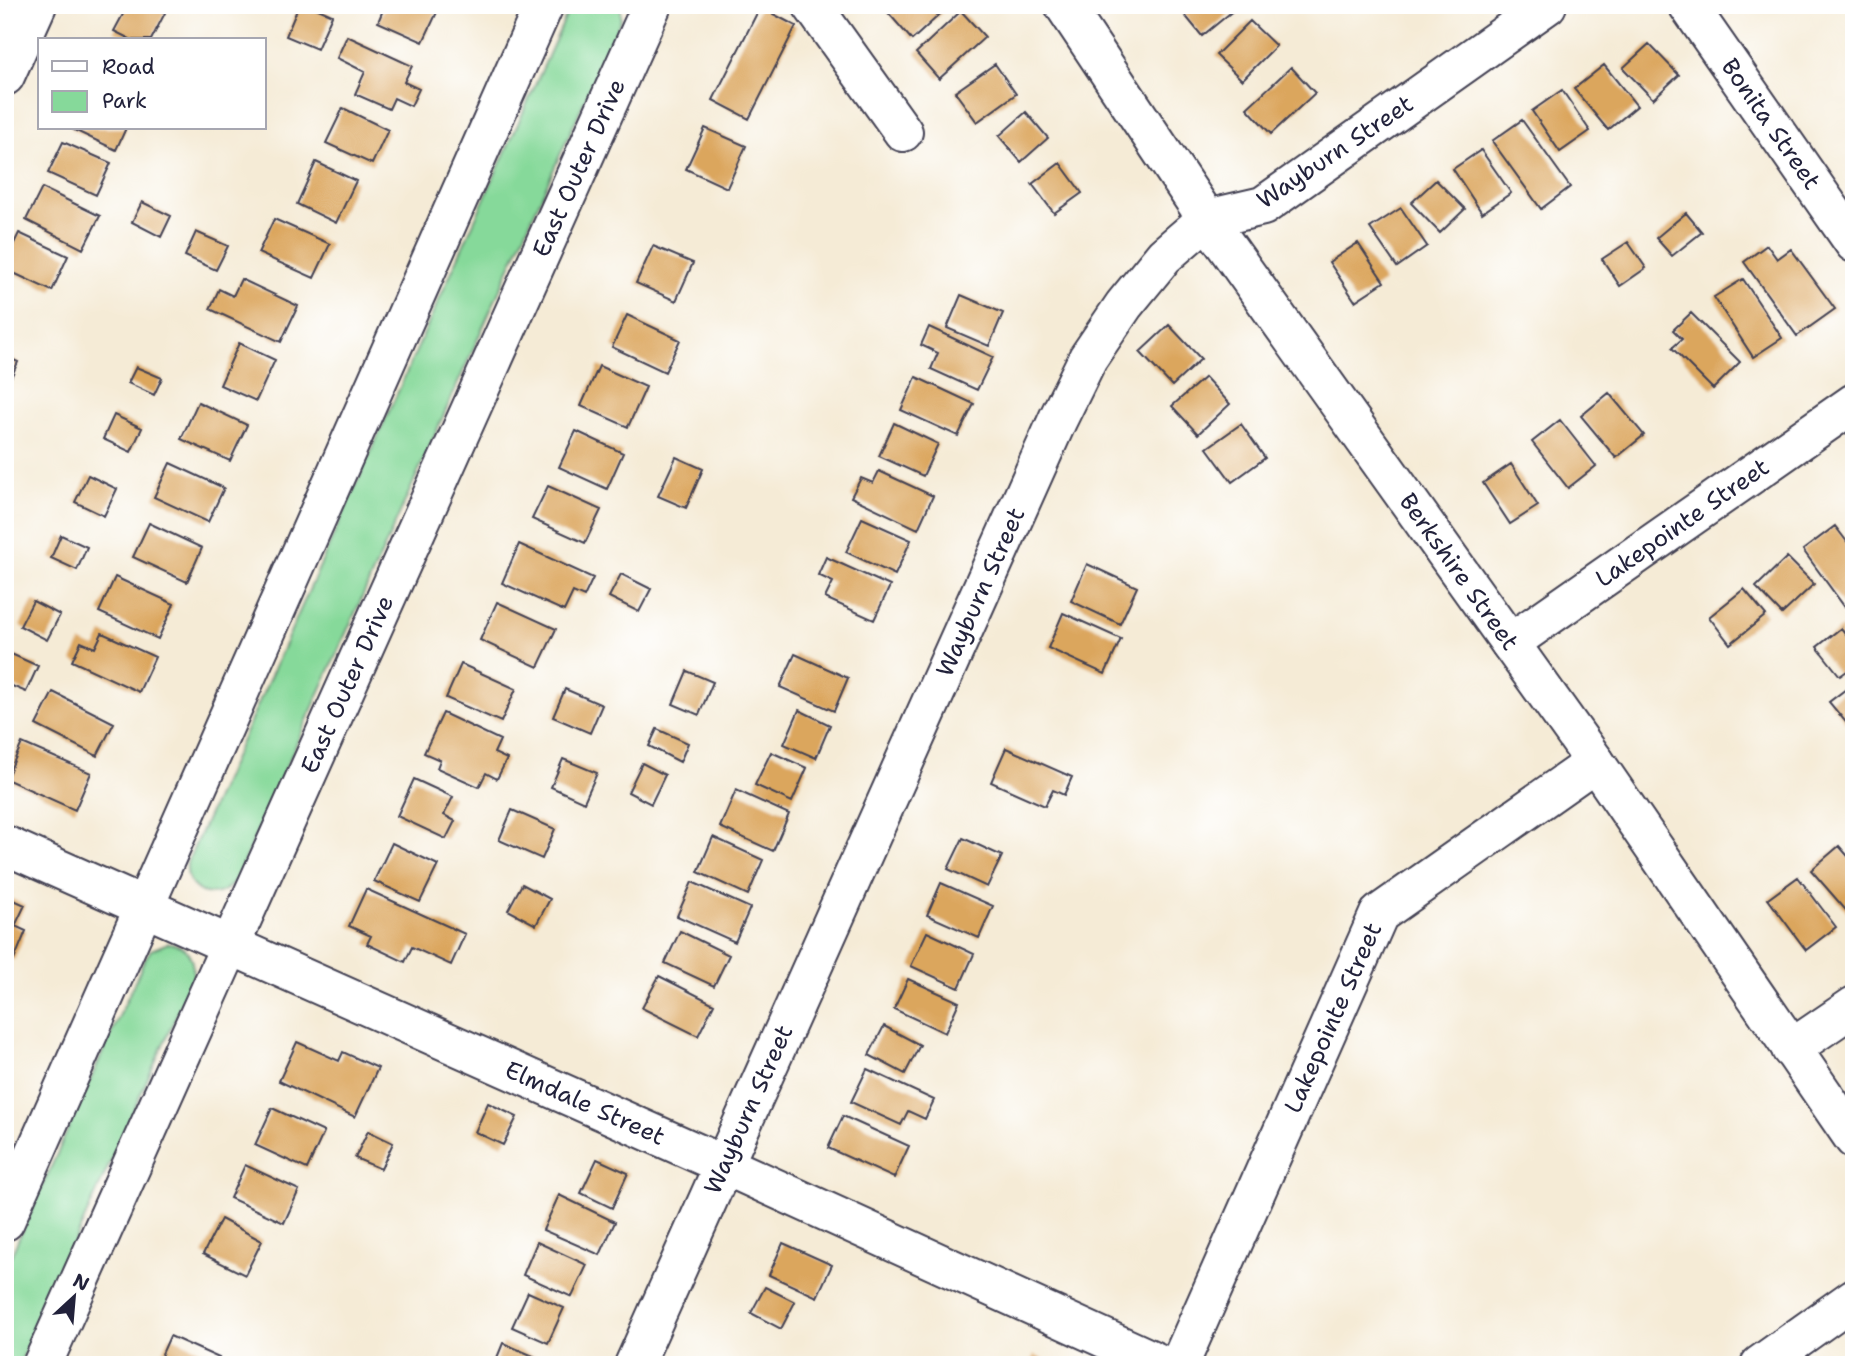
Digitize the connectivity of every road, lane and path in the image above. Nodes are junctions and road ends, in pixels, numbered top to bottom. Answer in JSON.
{"nodes":[{"id":1,"x":37,"y":5,"type":"edge"},
{"id":2,"x":544,"y":5,"type":"edge"},
{"id":3,"x":652,"y":5,"type":"edge"},
{"id":4,"x":812,"y":5,"type":"edge"},
{"id":5,"x":1064,"y":5,"type":"edge"},
{"id":6,"x":1547,"y":5,"type":"edge"},
{"id":7,"x":1688,"y":5,"type":"edge"},
{"id":8,"x":5,"y":76,"type":"edge"},
{"id":9,"x":903,"y":132,"type":"dead end"},
{"id":10,"x":1207,"y":219,"type":"junction"},
{"id":11,"x":1854,"y":243,"type":"edge"},
{"id":12,"x":1854,"y":403,"type":"edge"},
{"id":13,"x":1510,"y":643,"type":"junction"},
{"id":14,"x":1595,"y":762,"type":"junction"},
{"id":15,"x":5,"y":845,"type":"edge"},
{"id":16,"x":145,"y":908,"type":"junction"},
{"id":17,"x":231,"y":944,"type":"junction"},
{"id":18,"x":1854,"y":1006,"type":"edge"},
{"id":19,"x":1791,"y":1049,"type":"junction"},
{"id":20,"x":1854,"y":1139,"type":"edge"},
{"id":21,"x":724,"y":1165,"type":"junction"},
{"id":22,"x":5,"y":1221,"type":"edge"},
{"id":23,"x":1854,"y":1298,"type":"edge"},
{"id":24,"x":42,"y":1365,"type":"edge"},
{"id":25,"x":634,"y":1365,"type":"edge"},
{"id":26,"x":1164,"y":1365,"type":"edge"},
{"id":27,"x":1179,"y":1365,"type":"edge"},
{"id":28,"x":1760,"y":1365,"type":"edge"}],
"edges":[{"from":1,"to":8,"type":"street"},
{"from":2,"to":16,"type":"street"},
{"from":3,"to":17,"type":"street","name":"East Outer Drive"},
{"from":4,"to":9,"type":"street"},
{"from":5,"to":10,"type":"street","name":"Berkshire Street"},
{"from":6,"to":10,"type":"street","name":"Wayburn Street"},
{"from":7,"to":11,"type":"street","name":"Bonita Street"},
{"from":10,"to":13,"type":"street","name":"Berkshire Street"},
{"from":10,"to":21,"type":"street","name":"Wayburn Street"},
{"from":12,"to":13,"type":"street","name":"Lakepointe Street"},
{"from":13,"to":14,"type":"street","name":"Berkshire Street"},
{"from":14,"to":19,"type":"street","name":"Berkshire Street"},
{"from":14,"to":27,"type":"street","name":"Lakepointe Street"},
{"from":15,"to":16,"type":"street","name":"Elmdale Street"},
{"from":16,"to":17,"type":"street","name":"Elmdale Street"},
{"from":16,"to":22,"type":"street"},
{"from":17,"to":21,"type":"street","name":"Elmdale Street"},
{"from":17,"to":24,"type":"street","name":"East Outer Drive"},
{"from":18,"to":19,"type":"street"},
{"from":19,"to":20,"type":"street","name":"Berkshire Street"},
{"from":21,"to":25,"type":"street","name":"Wayburn Street"},
{"from":21,"to":26,"type":"street","name":"Elmdale Street"},
{"from":23,"to":28,"type":"street"}]}
